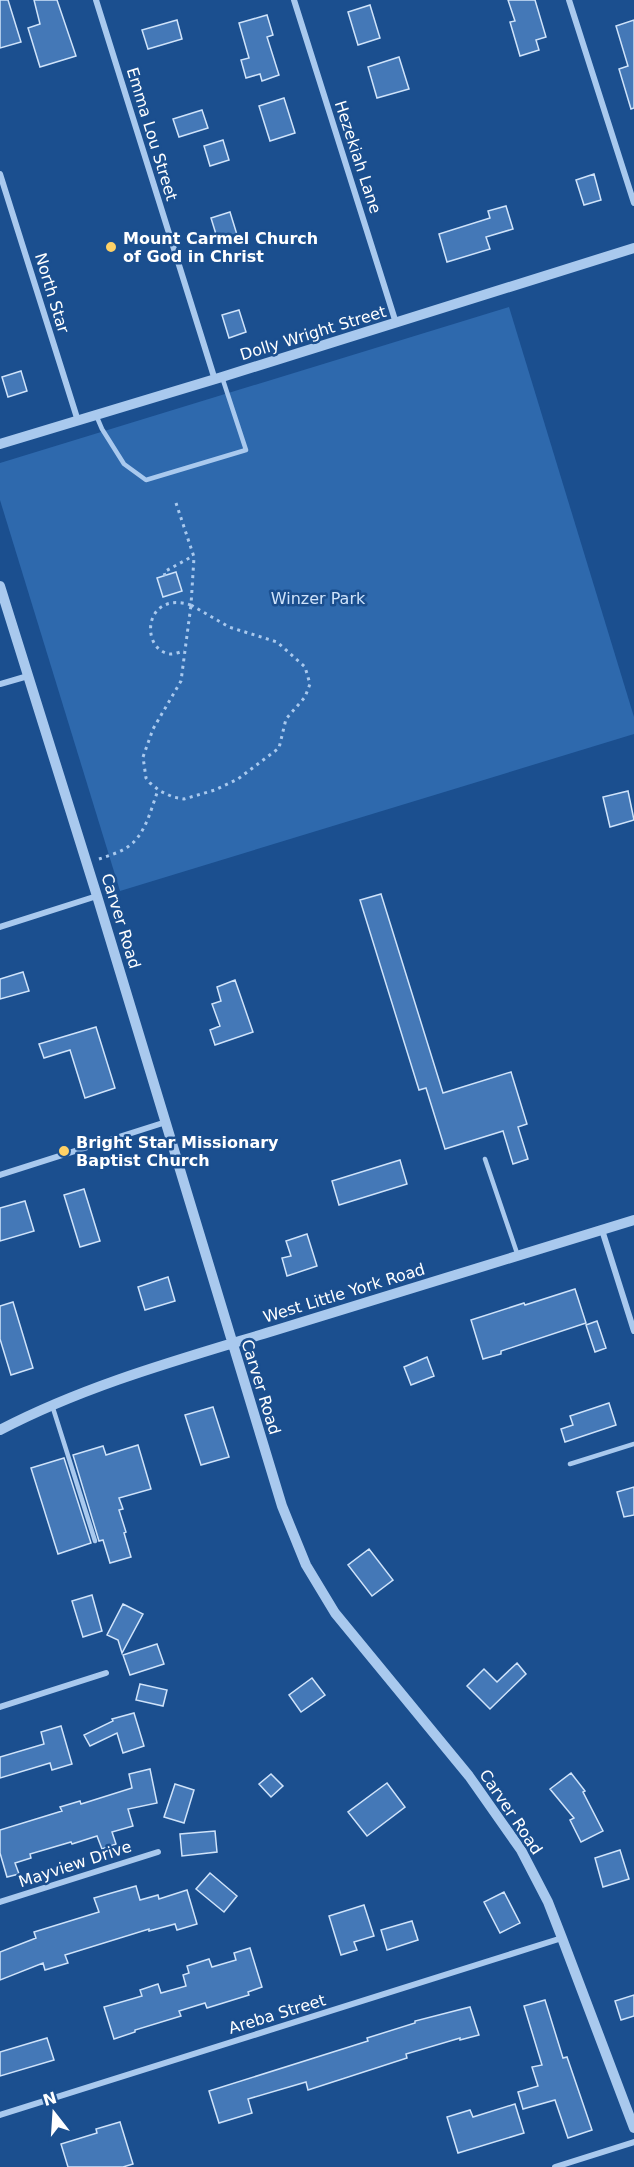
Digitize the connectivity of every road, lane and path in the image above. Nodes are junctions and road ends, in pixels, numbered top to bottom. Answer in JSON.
{"nodes":[{"id":1,"x":96,"y":0,"type":"edge"},
{"id":2,"x":294,"y":0,"type":"edge"},
{"id":3,"x":569,"y":0,"type":"edge"},
{"id":4,"x":0,"y":174,"type":"edge"},
{"id":5,"x":634,"y":203,"type":"edge"},
{"id":6,"x":634,"y":248,"type":"edge"},
{"id":7,"x":396,"y":323,"type":"junction"},
{"id":8,"x":218,"y":378,"type":"junction"},
{"id":9,"x":96,"y":416,"type":"junction"},
{"id":10,"x":78,"y":421,"type":"junction"},
{"id":11,"x":0,"y":444,"type":"edge"},
{"id":12,"x":176,"y":503,"type":"dead end"},
{"id":13,"x":194,"y":556,"type":"junction"},
{"id":14,"x":165,"y":576,"type":"dead end"},
{"id":15,"x":0,"y":586,"type":"edge"},
{"id":16,"x":191,"y":605,"type":"junction"},
{"id":17,"x":185,"y":651,"type":"junction"},
{"id":18,"x":28,"y":676,"type":"junction"},
{"id":19,"x":0,"y":684,"type":"edge"},
{"id":20,"x":158,"y":790,"type":"junction"},
{"id":21,"x":87,"y":863,"type":"junction"},
{"id":22,"x":97,"y":896,"type":"junction"},
{"id":23,"x":0,"y":927,"type":"edge"},
{"id":24,"x":167,"y":1122,"type":"junction"},
{"id":25,"x":485,"y":1159,"type":"dead end"},
{"id":26,"x":0,"y":1175,"type":"edge"},
{"id":27,"x":634,"y":1220,"type":"edge"},
{"id":28,"x":602,"y":1230,"type":"junction"},
{"id":29,"x":518,"y":1256,"type":"junction"},
{"id":30,"x":634,"y":1330,"type":"edge"},
{"id":31,"x":232,"y":1344,"type":"junction"},
{"id":32,"x":52,"y":1406,"type":"junction"},
{"id":33,"x":0,"y":1430,"type":"edge"},
{"id":34,"x":634,"y":1444,"type":"edge"},
{"id":35,"x":570,"y":1464,"type":"dead end"},
{"id":36,"x":95,"y":1541,"type":"dead end"},
{"id":37,"x":106,"y":1673,"type":"dead end"},
{"id":38,"x":0,"y":1707,"type":"edge"},
{"id":39,"x":158,"y":1852,"type":"dead end"},
{"id":40,"x":0,"y":1902,"type":"edge"},
{"id":41,"x":562,"y":1938,"type":"junction"},
{"id":42,"x":0,"y":2115,"type":"edge"},
{"id":43,"x":634,"y":2128,"type":"edge"},
{"id":44,"x":634,"y":2142,"type":"edge"},
{"id":45,"x":555,"y":2167,"type":"edge"}],
"edges":[{"from":1,"to":8,"type":"street","name":"Emma Lou Street"},
{"from":2,"to":7,"type":"street","name":"Hezekiah Lane"},
{"from":3,"to":5,"type":"street"},
{"from":4,"to":10,"type":"street","name":"North Star"},
{"from":6,"to":7,"type":"street","name":"Dolly Wright Street"},
{"from":7,"to":8,"type":"street","name":"Dolly Wright Street"},
{"from":8,"to":9,"type":"street","name":"Dolly Wright Street"},
{"from":8,"to":9,"type":"lane"},
{"from":9,"to":10,"type":"street","name":"Dolly Wright Street"},
{"from":10,"to":11,"type":"street","name":"Dolly Wright Street"},
{"from":12,"to":13,"type":"path"},
{"from":13,"to":14,"type":"path"},
{"from":13,"to":16,"type":"path"},
{"from":15,"to":18,"type":"street","name":"Carver Road"},
{"from":16,"to":17,"type":"path"},
{"from":16,"to":17,"type":"path"},
{"from":16,"to":20,"type":"path"},
{"from":17,"to":20,"type":"path"},
{"from":18,"to":19,"type":"street"},
{"from":18,"to":21,"type":"street","name":"Carver Road"},
{"from":20,"to":21,"type":"path"},
{"from":21,"to":22,"type":"street","name":"Carver Road"},
{"from":22,"to":23,"type":"street"},
{"from":22,"to":24,"type":"street","name":"Carver Road"},
{"from":24,"to":26,"type":"street"},
{"from":24,"to":31,"type":"street","name":"Carver Road"},
{"from":25,"to":29,"type":"lane"},
{"from":27,"to":28,"type":"street","name":"West Little York Road"},
{"from":28,"to":29,"type":"street","name":"West Little York Road"},
{"from":28,"to":30,"type":"street"},
{"from":29,"to":31,"type":"street","name":"West Little York Road"},
{"from":31,"to":32,"type":"street","name":"West Little York Road"},
{"from":31,"to":41,"type":"street","name":"Carver Road"},
{"from":32,"to":33,"type":"street","name":"West Little York Road"},
{"from":32,"to":36,"type":"lane"},
{"from":34,"to":35,"type":"lane"},
{"from":37,"to":38,"type":"street"},
{"from":39,"to":40,"type":"street","name":"Mayview Drive"},
{"from":41,"to":42,"type":"street","name":"Areba Street"},
{"from":41,"to":43,"type":"street","name":"Carver Road"},
{"from":44,"to":45,"type":"street"}]}
